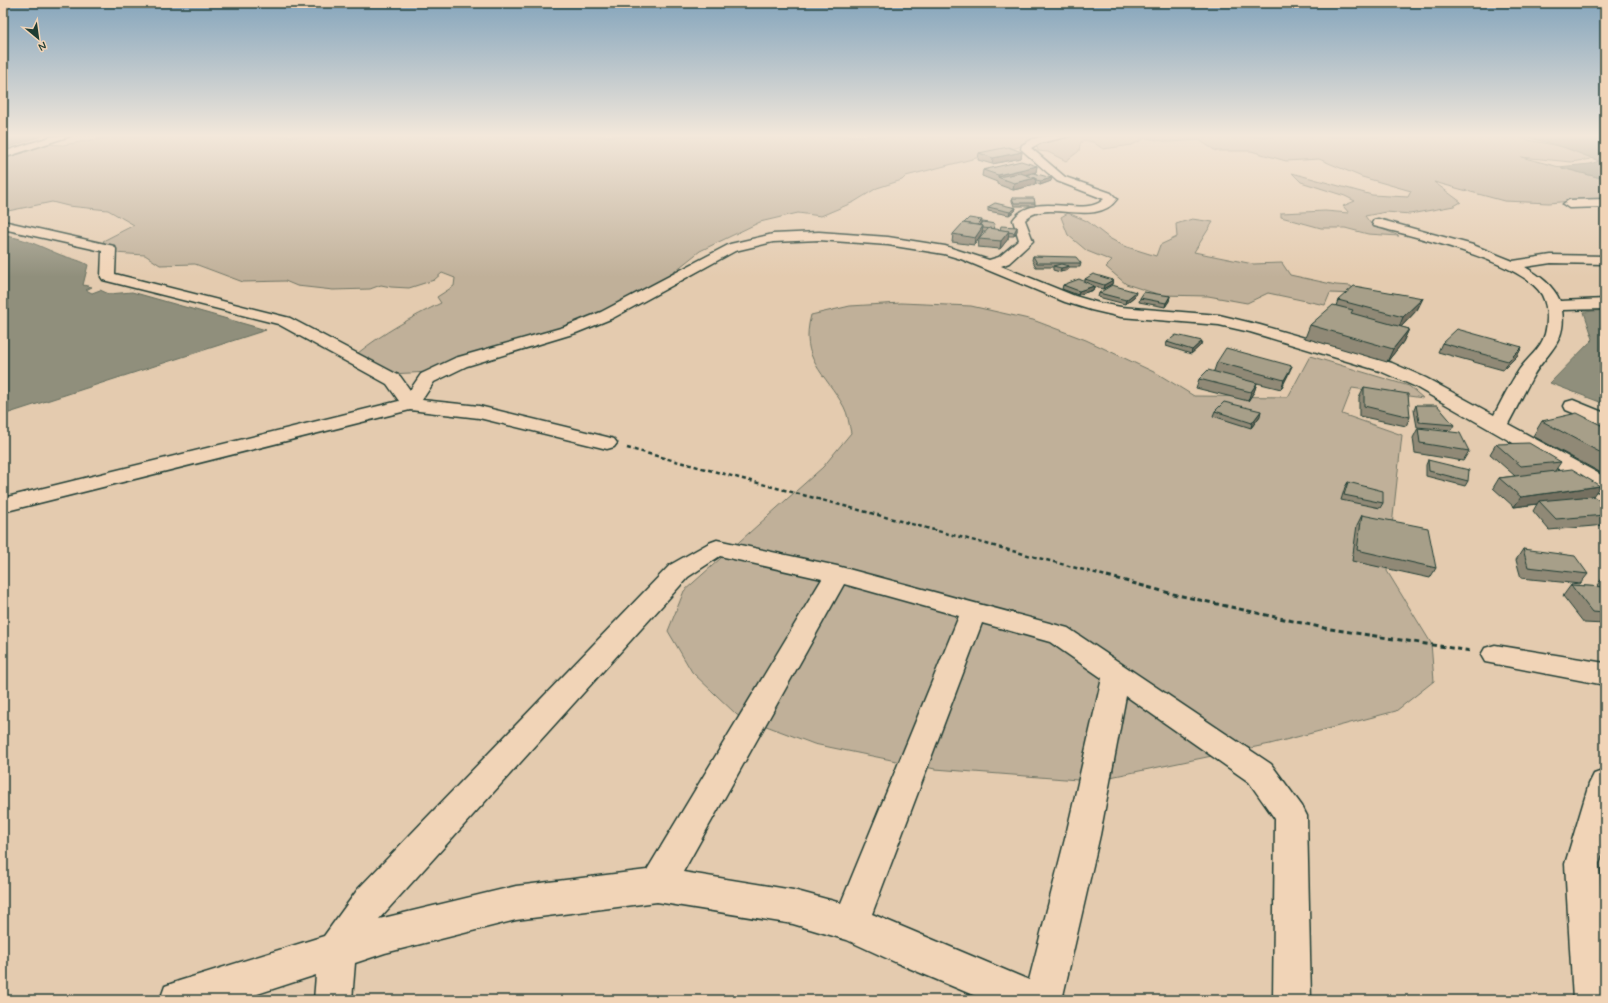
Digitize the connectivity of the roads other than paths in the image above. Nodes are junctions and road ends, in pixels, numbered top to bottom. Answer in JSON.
{"nodes":[{"id":1,"x":1072,"y":183,"type":"edge"},
{"id":2,"x":1605,"y":203,"type":"edge"},
{"id":3,"x":1569,"y":204,"type":"dead end"},
{"id":4,"x":1378,"y":223,"type":"dead end"},
{"id":5,"x":3,"y":225,"type":"edge"},
{"id":6,"x":1577,"y":259,"type":"junction"},
{"id":7,"x":1605,"y":260,"type":"edge"},
{"id":8,"x":989,"y":265,"type":"junction"},
{"id":9,"x":1514,"y":265,"type":"junction"},
{"id":10,"x":1605,"y":272,"type":"edge"},
{"id":11,"x":1605,"y":304,"type":"edge"},
{"id":12,"x":1555,"y":306,"type":"junction"},
{"id":13,"x":410,"y":404,"type":"junction"},
{"id":14,"x":1573,"y":406,"type":"dead end"},
{"id":15,"x":1605,"y":420,"type":"edge"},
{"id":16,"x":1498,"y":425,"type":"junction"},
{"id":17,"x":607,"y":443,"type":"road end"},
{"id":18,"x":1605,"y":486,"type":"edge"},
{"id":19,"x":3,"y":505,"type":"edge"},
{"id":20,"x":837,"y":574,"type":"junction"},
{"id":21,"x":974,"y":611,"type":"junction"},
{"id":22,"x":1495,"y":655,"type":"road end"},
{"id":23,"x":1605,"y":674,"type":"edge"},
{"id":24,"x":1116,"y":676,"type":"junction"},
{"id":25,"x":1605,"y":784,"type":"edge"},
{"id":26,"x":657,"y":885,"type":"junction"},
{"id":27,"x":851,"y":922,"type":"junction"},
{"id":28,"x":337,"y":949,"type":"junction"},
{"id":29,"x":179,"y":1000,"type":"edge"},
{"id":30,"x":333,"y":1000,"type":"edge"},
{"id":31,"x":1031,"y":1000,"type":"edge"},
{"id":32,"x":1043,"y":1000,"type":"edge"},
{"id":33,"x":1292,"y":1000,"type":"edge"},
{"id":34,"x":1592,"y":1000,"type":"edge"}],
"edges":[{"from":1,"to":8,"type":"street"},
{"from":2,"to":3,"type":"street"},
{"from":4,"to":9,"type":"street"},
{"from":5,"to":13,"type":"street"},
{"from":6,"to":7,"type":"street"},
{"from":6,"to":9,"type":"street"},
{"from":6,"to":10,"type":"street"},
{"from":8,"to":13,"type":"street"},
{"from":8,"to":16,"type":"street"},
{"from":9,"to":12,"type":"street"},
{"from":11,"to":12,"type":"street"},
{"from":12,"to":16,"type":"street"},
{"from":13,"to":17,"type":"street"},
{"from":13,"to":19,"type":"street"},
{"from":14,"to":15,"type":"street"},
{"from":16,"to":18,"type":"street"},
{"from":20,"to":21,"type":"street"},
{"from":20,"to":26,"type":"street"},
{"from":20,"to":28,"type":"street"},
{"from":21,"to":24,"type":"street"},
{"from":21,"to":27,"type":"street"},
{"from":22,"to":23,"type":"street"},
{"from":24,"to":32,"type":"street"},
{"from":24,"to":33,"type":"street"},
{"from":25,"to":34,"type":"street"},
{"from":26,"to":27,"type":"street"},
{"from":26,"to":28,"type":"street"},
{"from":27,"to":31,"type":"street"},
{"from":28,"to":29,"type":"street"},
{"from":28,"to":30,"type":"street"}]}
